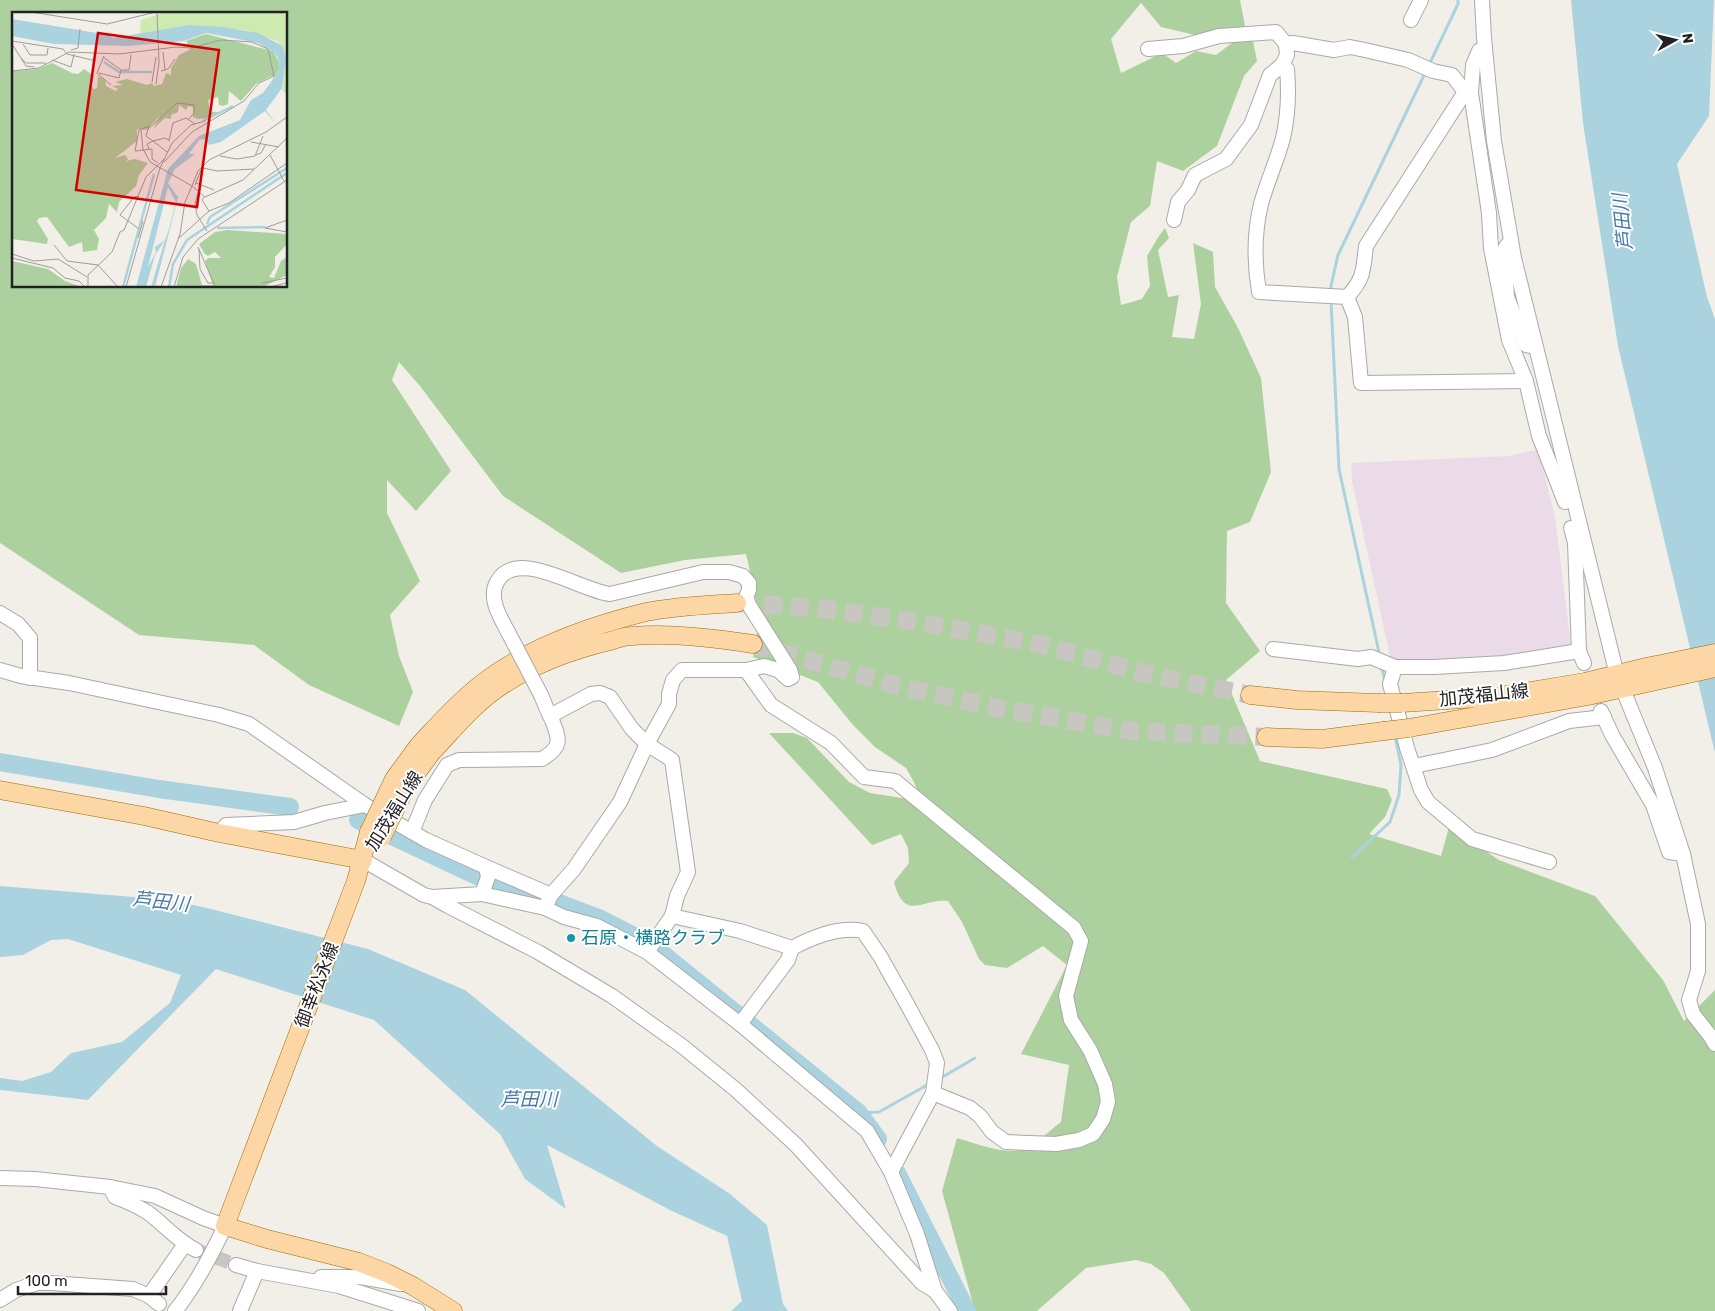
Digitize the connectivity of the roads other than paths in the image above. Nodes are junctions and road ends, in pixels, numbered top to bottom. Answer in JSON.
{"nodes":[{"id":1,"x":1421,"y":0,"type":"edge"},
{"id":2,"x":1482,"y":0,"type":"edge"},
{"id":3,"x":1411,"y":20,"type":"dead end"},
{"id":4,"x":1286,"y":44,"type":"junction"},
{"id":5,"x":1148,"y":49,"type":"dead end"},
{"id":6,"x":1485,"y":50,"type":"junction"},
{"id":7,"x":1282,"y":65,"type":"junction"},
{"id":8,"x":1468,"y":92,"type":"junction"},
{"id":9,"x":1174,"y":220,"type":"dead end"},
{"id":10,"x":1510,"y":240,"type":"junction"},
{"id":11,"x":1342,"y":297,"type":"junction"},
{"id":12,"x":1504,"y":297,"type":"junction"},
{"id":13,"x":1534,"y":347,"type":"junction"},
{"id":14,"x":1526,"y":381,"type":"junction"},
{"id":15,"x":1573,"y":516,"type":"junction"},
{"id":16,"x":737,"y":604,"type":"tunnel mouth"},
{"id":17,"x":0,"y":613,"type":"edge"},
{"id":18,"x":753,"y":644,"type":"tunnel mouth"},
{"id":19,"x":1273,"y":649,"type":"dead end"},
{"id":20,"x":1715,"y":653,"type":"edge"},
{"id":21,"x":1395,"y":667,"type":"junction"},
{"id":22,"x":1715,"y":668,"type":"edge"},
{"id":23,"x":0,"y":670,"type":"edge"},
{"id":24,"x":746,"y":670,"type":"junction"},
{"id":25,"x":1649,"y":674,"type":"junction"},
{"id":26,"x":30,"y":678,"type":"junction"},
{"id":27,"x":1620,"y":682,"type":"junction"},
{"id":28,"x":1250,"y":695,"type":"tunnel mouth"},
{"id":29,"x":550,"y":716,"type":"junction"},
{"id":30,"x":1266,"y":737,"type":"tunnel mouth"},
{"id":31,"x":647,"y":744,"type":"junction"},
{"id":32,"x":426,"y":748,"type":"junction"},
{"id":33,"x":1414,"y":766,"type":"junction"},
{"id":34,"x":0,"y":790,"type":"edge"},
{"id":35,"x":365,"y":806,"type":"junction"},
{"id":36,"x":412,"y":832,"type":"junction"},
{"id":37,"x":219,"y":833,"type":"junction"},
{"id":38,"x":1683,"y":854,"type":"junction"},
{"id":39,"x":363,"y":860,"type":"junction"},
{"id":40,"x":1549,"y":862,"type":"dead end"},
{"id":41,"x":486,"y":867,"type":"junction"},
{"id":42,"x":482,"y":894,"type":"junction"},
{"id":43,"x":551,"y":895,"type":"junction"},
{"id":44,"x":432,"y":897,"type":"junction"},
{"id":45,"x":545,"y":908,"type":"junction"},
{"id":46,"x":672,"y":916,"type":"junction"},
{"id":47,"x":650,"y":948,"type":"junction"},
{"id":48,"x":792,"y":948,"type":"junction"},
{"id":49,"x":740,"y":1024,"type":"junction"},
{"id":50,"x":1715,"y":1044,"type":"edge"},
{"id":51,"x":934,"y":1085,"type":"junction"},
{"id":52,"x":891,"y":1172,"type":"junction"},
{"id":53,"x":0,"y":1178,"type":"edge"},
{"id":54,"x":110,"y":1186,"type":"junction"},
{"id":55,"x":225,"y":1226,"type":"junction"},
{"id":56,"x":236,"y":1265,"type":"tunnel mouth"},
{"id":57,"x":257,"y":1271,"type":"junction"},
{"id":58,"x":305,"y":1280,"type":"junction"},
{"id":59,"x":412,"y":1286,"type":"junction"},
{"id":60,"x":935,"y":1290,"type":"junction"},
{"id":61,"x":0,"y":1300,"type":"edge"},
{"id":62,"x":175,"y":1311,"type":"edge"},
{"id":63,"x":240,"y":1311,"type":"edge"},
{"id":64,"x":418,"y":1311,"type":"edge"},
{"id":65,"x":453,"y":1311,"type":"edge"},
{"id":66,"x":950,"y":1311,"type":"edge"}],
"edges":[{"from":1,"to":3,"type":"street"},
{"from":2,"to":6,"type":"street"},
{"from":4,"to":5,"type":"street"},
{"from":4,"to":7,"type":"street"},
{"from":4,"to":8,"type":"street"},
{"from":6,"to":8,"type":"street"},
{"from":6,"to":10,"type":"street"},
{"from":7,"to":9,"type":"street"},
{"from":7,"to":11,"type":"street"},
{"from":8,"to":11,"type":"street"},
{"from":8,"to":12,"type":"street"},
{"from":10,"to":12,"type":"street"},
{"from":10,"to":13,"type":"street"},
{"from":11,"to":14,"type":"street"},
{"from":12,"to":13,"type":"street"},
{"from":12,"to":14,"type":"street"},
{"from":13,"to":15,"type":"street"},
{"from":14,"to":15,"type":"street"},
{"from":15,"to":21,"type":"street"},
{"from":15,"to":27,"type":"street"},
{"from":16,"to":32,"type":"main road","name":"加茂福山線"},
{"from":17,"to":26,"type":"street"},
{"from":18,"to":32,"type":"main road","name":"加茂福山線"},
{"from":19,"to":21,"type":"street"},
{"from":20,"to":25,"type":"main road","name":"加茂福山線"},
{"from":21,"to":33,"type":"street"},
{"from":22,"to":25,"type":"main road","name":"加茂福山線"},
{"from":23,"to":26,"type":"street"},
{"from":24,"to":29,"type":"street","bridge":true},
{"from":24,"to":31,"type":"street"},
{"from":24,"to":51,"type":"street"},
{"from":25,"to":27,"type":"main road","name":"加茂福山線"},
{"from":26,"to":35,"type":"street"},
{"from":27,"to":28,"type":"main road","name":"加茂福山線","bridge":true},
{"from":27,"to":30,"type":"main road","name":"加茂福山線","bridge":true},
{"from":27,"to":38,"type":"street"},
{"from":29,"to":31,"type":"street"},
{"from":29,"to":36,"type":"street"},
{"from":31,"to":43,"type":"street"},
{"from":31,"to":46,"type":"street"},
{"from":32,"to":39,"type":"main road","name":"加茂福山線","bridge":true},
{"from":33,"to":38,"type":"street"},
{"from":33,"to":40,"type":"street"},
{"from":34,"to":37,"type":"main road"},
{"from":35,"to":36,"type":"street"},
{"from":35,"to":37,"type":"street"},
{"from":36,"to":41,"type":"street"},
{"from":37,"to":39,"type":"main road"},
{"from":38,"to":50,"type":"street"},
{"from":39,"to":44,"type":"street"},
{"from":39,"to":55,"type":"main road","name":"御幸松永線"},
{"from":41,"to":42,"type":"street"},
{"from":41,"to":43,"type":"street"},
{"from":42,"to":44,"type":"street"},
{"from":42,"to":45,"type":"street"},
{"from":43,"to":45,"type":"street"},
{"from":44,"to":60,"type":"street"},
{"from":45,"to":47,"type":"street"},
{"from":46,"to":47,"type":"street"},
{"from":46,"to":48,"type":"street"},
{"from":47,"to":49,"type":"street"},
{"from":48,"to":49,"type":"street"},
{"from":48,"to":51,"type":"street"},
{"from":49,"to":52,"type":"street"},
{"from":51,"to":52,"type":"street"},
{"from":52,"to":60,"type":"street"},
{"from":53,"to":54,"type":"street"},
{"from":54,"to":55,"type":"street"},
{"from":54,"to":61,"type":"street"},
{"from":55,"to":59,"type":"main road"},
{"from":55,"to":62,"type":"street"},
{"from":56,"to":57,"type":"street"},
{"from":57,"to":58,"type":"street"},
{"from":57,"to":63,"type":"street"},
{"from":58,"to":59,"type":"street"},
{"from":58,"to":64,"type":"street"},
{"from":59,"to":65,"type":"main road"},
{"from":60,"to":66,"type":"street"}]}
